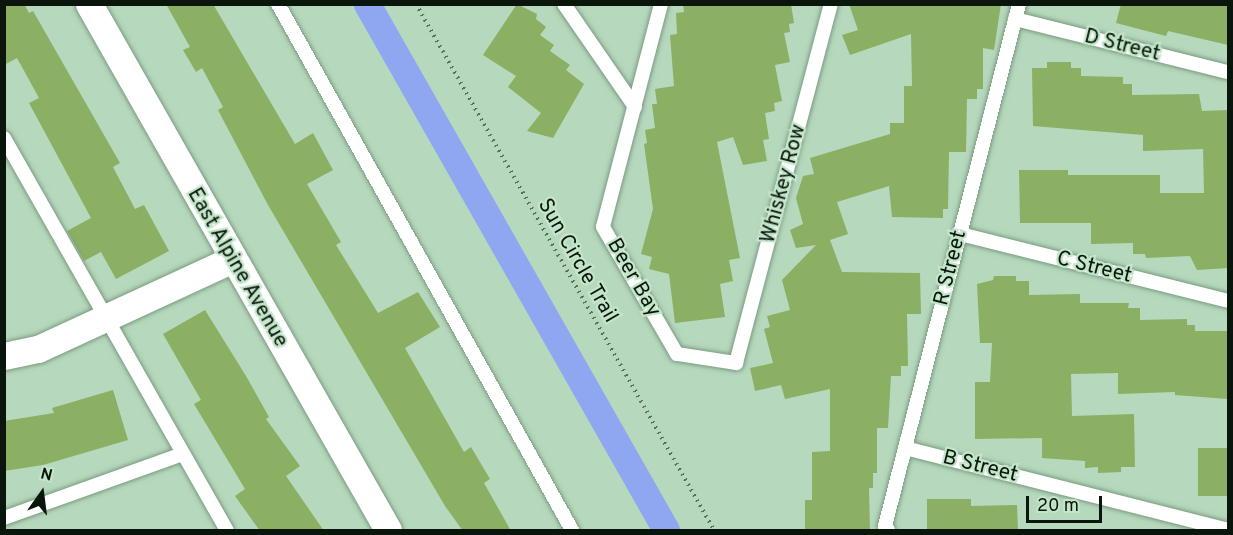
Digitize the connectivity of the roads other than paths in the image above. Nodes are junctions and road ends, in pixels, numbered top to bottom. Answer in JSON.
{"nodes":[{"id":1,"x":89,"y":4,"type":"edge"},
{"id":2,"x":278,"y":4,"type":"edge"},
{"id":3,"x":564,"y":4,"type":"edge"},
{"id":4,"x":661,"y":4,"type":"edge"},
{"id":5,"x":831,"y":4,"type":"edge"},
{"id":6,"x":1019,"y":4,"type":"edge"},
{"id":7,"x":1015,"y":19,"type":"junction"},
{"id":8,"x":1228,"y":72,"type":"edge"},
{"id":9,"x":635,"y":107,"type":"junction"},
{"id":10,"x":4,"y":138,"type":"edge"},
{"id":11,"x":960,"y":234,"type":"junction"},
{"id":12,"x":231,"y":260,"type":"junction"},
{"id":13,"x":1228,"y":301,"type":"edge"},
{"id":14,"x":106,"y":318,"type":"junction"},
{"id":15,"x":4,"y":356,"type":"edge"},
{"id":16,"x":736,"y":363,"type":"joint"},
{"id":17,"x":905,"y":448,"type":"junction"},
{"id":18,"x":183,"y":454,"type":"junction"},
{"id":19,"x":4,"y":518,"type":"edge"},
{"id":20,"x":1228,"y":530,"type":"edge"},
{"id":21,"x":227,"y":531,"type":"edge"},
{"id":22,"x":387,"y":531,"type":"edge"},
{"id":23,"x":572,"y":531,"type":"edge"},
{"id":24,"x":888,"y":531,"type":"edge"}],
"edges":[{"from":1,"to":12,"type":"street","name":"East Alpine Avenue"},
{"from":2,"to":23,"type":"lane"},
{"from":3,"to":9,"type":"lane"},
{"from":4,"to":9,"type":"lane"},
{"from":5,"to":16,"type":"lane","name":"Whiskey Row"},
{"from":6,"to":7,"type":"lane","name":"R Street"},
{"from":7,"to":8,"type":"lane","name":"D Street"},
{"from":7,"to":11,"type":"lane","name":"R Street"},
{"from":9,"to":16,"type":"lane","name":"Beer Bay"},
{"from":10,"to":14,"type":"lane"},
{"from":11,"to":13,"type":"lane","name":"C Street"},
{"from":11,"to":17,"type":"lane","name":"R Street"},
{"from":12,"to":14,"type":"street"},
{"from":12,"to":22,"type":"street","name":"East Alpine Avenue"},
{"from":14,"to":15,"type":"street"},
{"from":14,"to":18,"type":"lane"},
{"from":17,"to":20,"type":"lane","name":"B Street"},
{"from":17,"to":24,"type":"lane","name":"R Street"},
{"from":18,"to":19,"type":"lane"},
{"from":18,"to":21,"type":"lane"}]}
